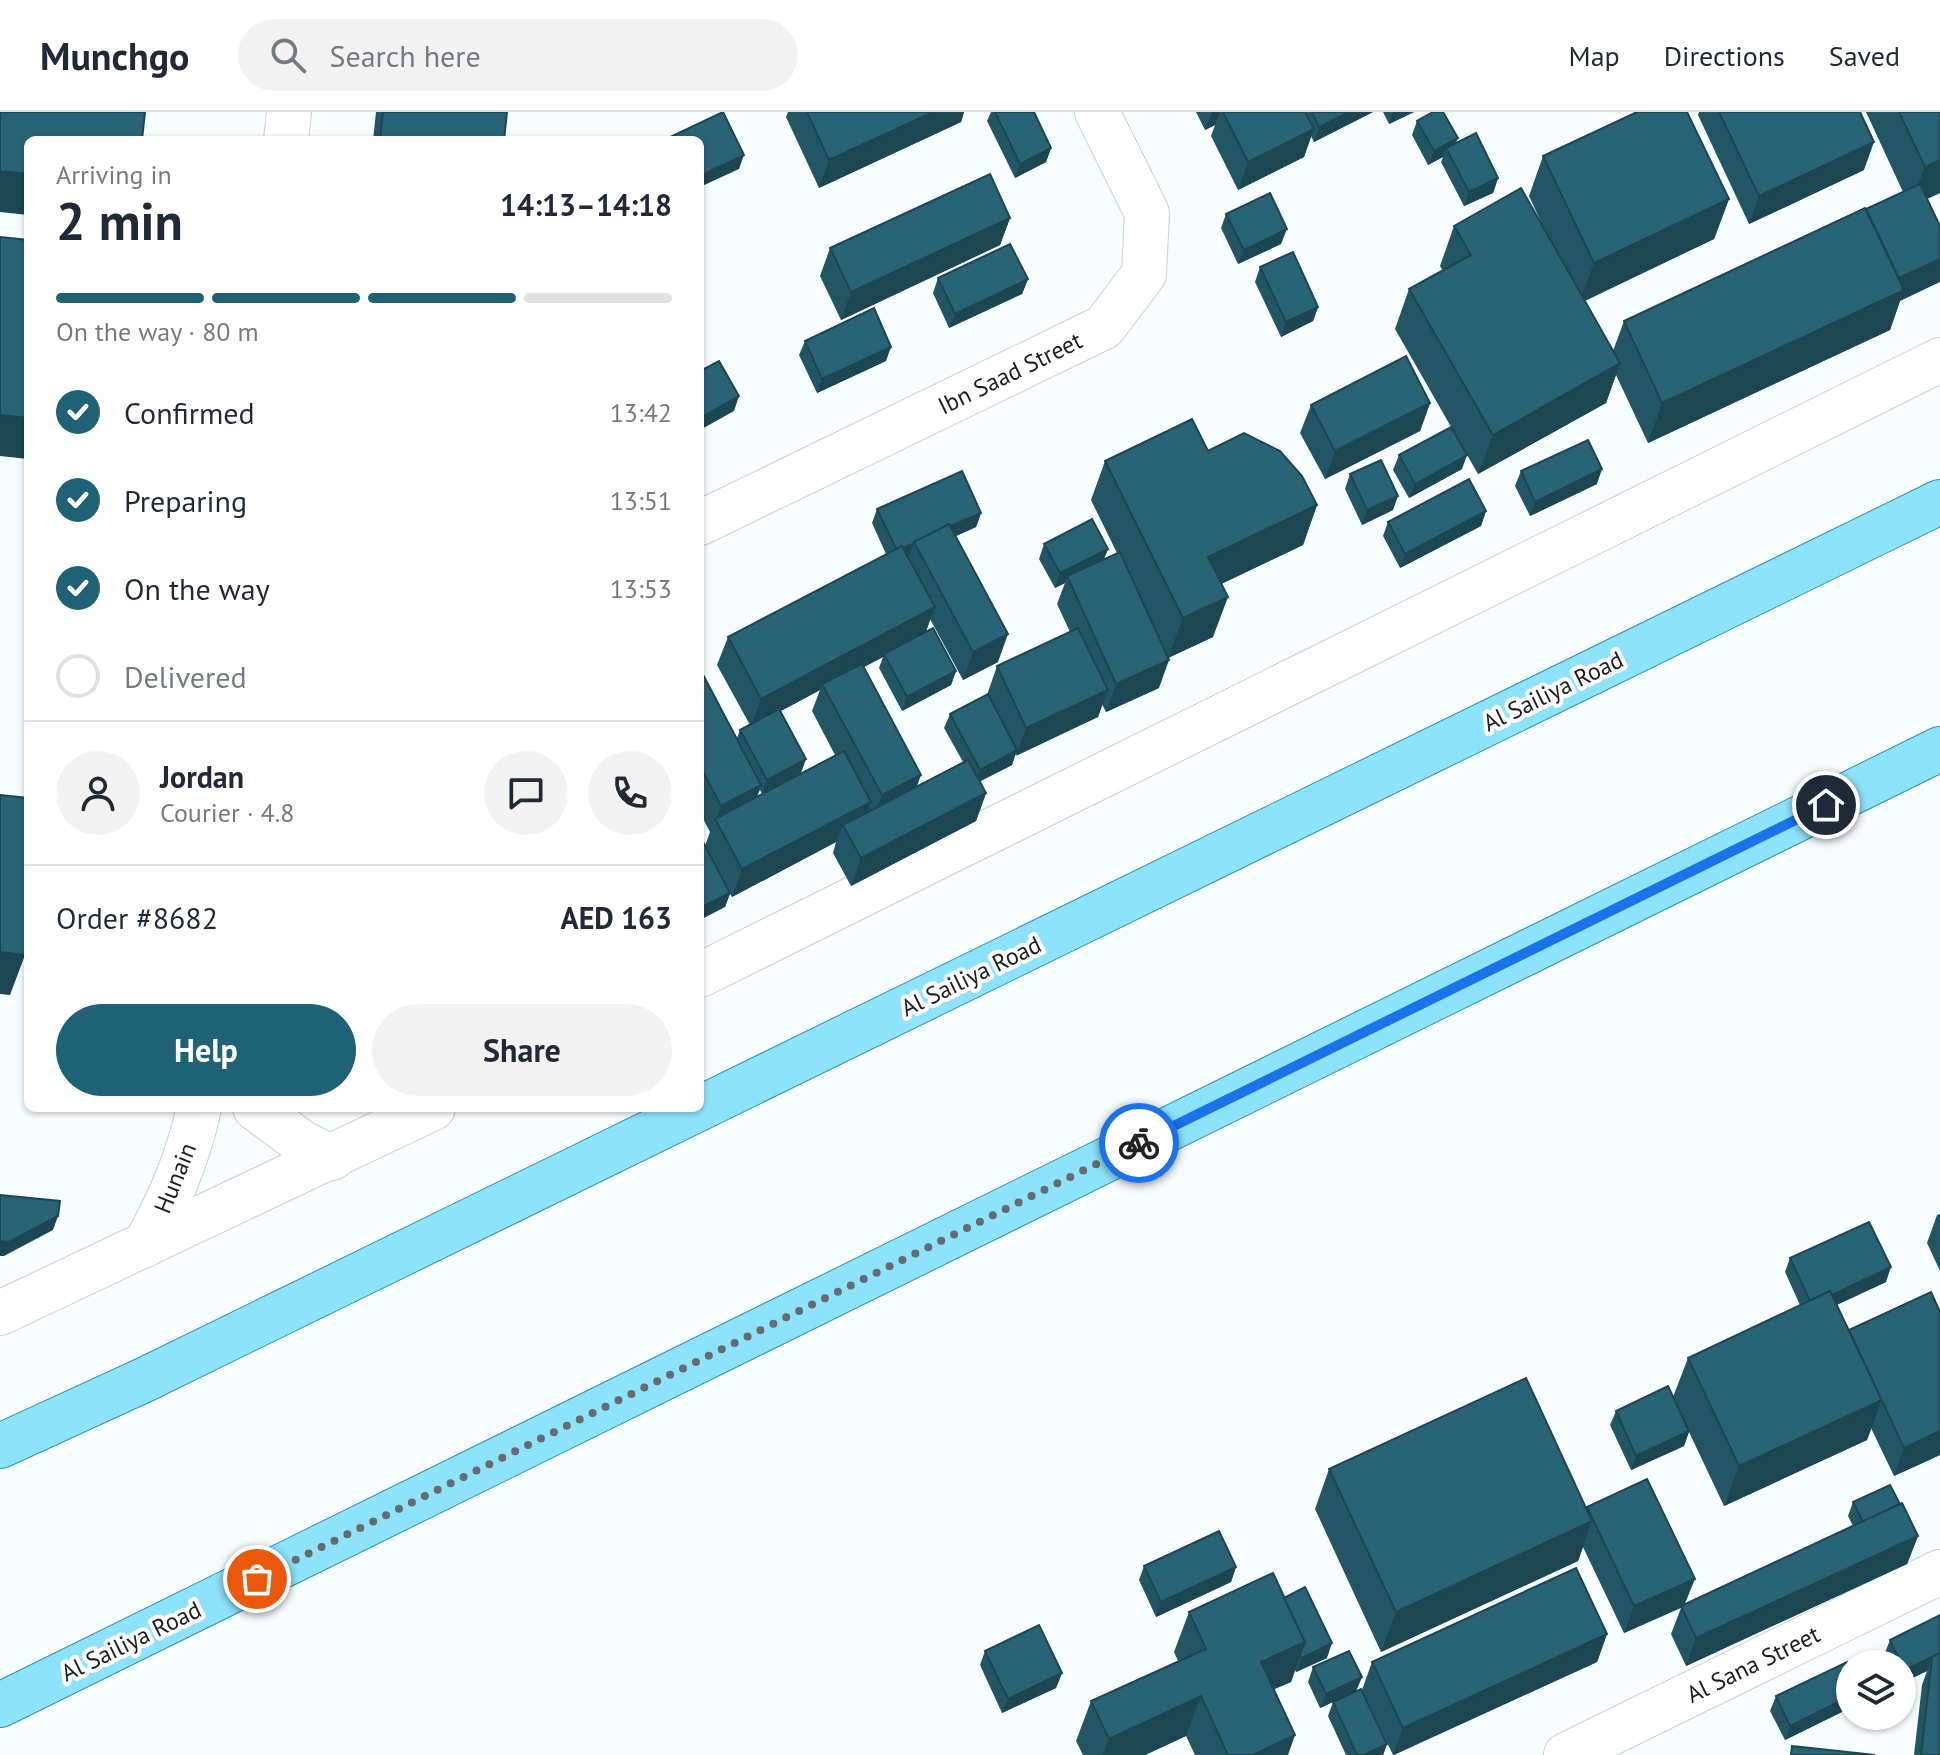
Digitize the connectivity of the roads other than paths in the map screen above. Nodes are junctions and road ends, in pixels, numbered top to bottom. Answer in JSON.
{"nodes":[{"id":1,"x":289,"y":112,"type":"edge"},
{"id":2,"x":1097,"y":112,"type":"edge"},
{"id":3,"x":286,"y":136,"type":"edge"},
{"id":4,"x":1940,"y":360,"type":"edge"},
{"id":5,"x":1940,"y":502,"type":"edge"},
{"id":6,"x":704,"y":521,"type":"edge"},
{"id":7,"x":1940,"y":749,"type":"edge"},
{"id":8,"x":704,"y":973,"type":"edge"},
{"id":9,"x":704,"y":1106,"type":"edge"},
{"id":10,"x":198,"y":1112,"type":"edge"},
{"id":11,"x":260,"y":1112,"type":"edge"},
{"id":12,"x":425,"y":1112,"type":"edge"},
{"id":13,"x":693,"y":1112,"type":"edge"},
{"id":14,"x":332,"y":1158,"type":"junction"},
{"id":15,"x":145,"y":1245,"type":"junction"},
{"id":16,"x":0,"y":1313,"type":"edge"},
{"id":17,"x":0,"y":1446,"type":"edge"},
{"id":18,"x":1940,"y":1572,"type":"edge"},
{"id":19,"x":0,"y":1705,"type":"edge"},
{"id":20,"x":1566,"y":1755,"type":"edge"}],
"edges":[{"from":1,"to":3,"type":"street"},
{"from":2,"to":6,"type":"street","name":"Ibn Saad Street"},
{"from":4,"to":8,"type":"street"},
{"from":5,"to":9,"type":"main road","name":"Al Sailiya Road"},
{"from":7,"to":19,"type":"main road","name":"Al Sailiya Road"},
{"from":10,"to":15,"type":"street","name":"Hunain"},
{"from":11,"to":14,"type":"street"},
{"from":12,"to":14,"type":"street"},
{"from":13,"to":17,"type":"main road","name":"Al Sailiya Road"},
{"from":14,"to":15,"type":"street"},
{"from":15,"to":16,"type":"street"},
{"from":18,"to":20,"type":"street","name":"Al Sana Street"}]}
